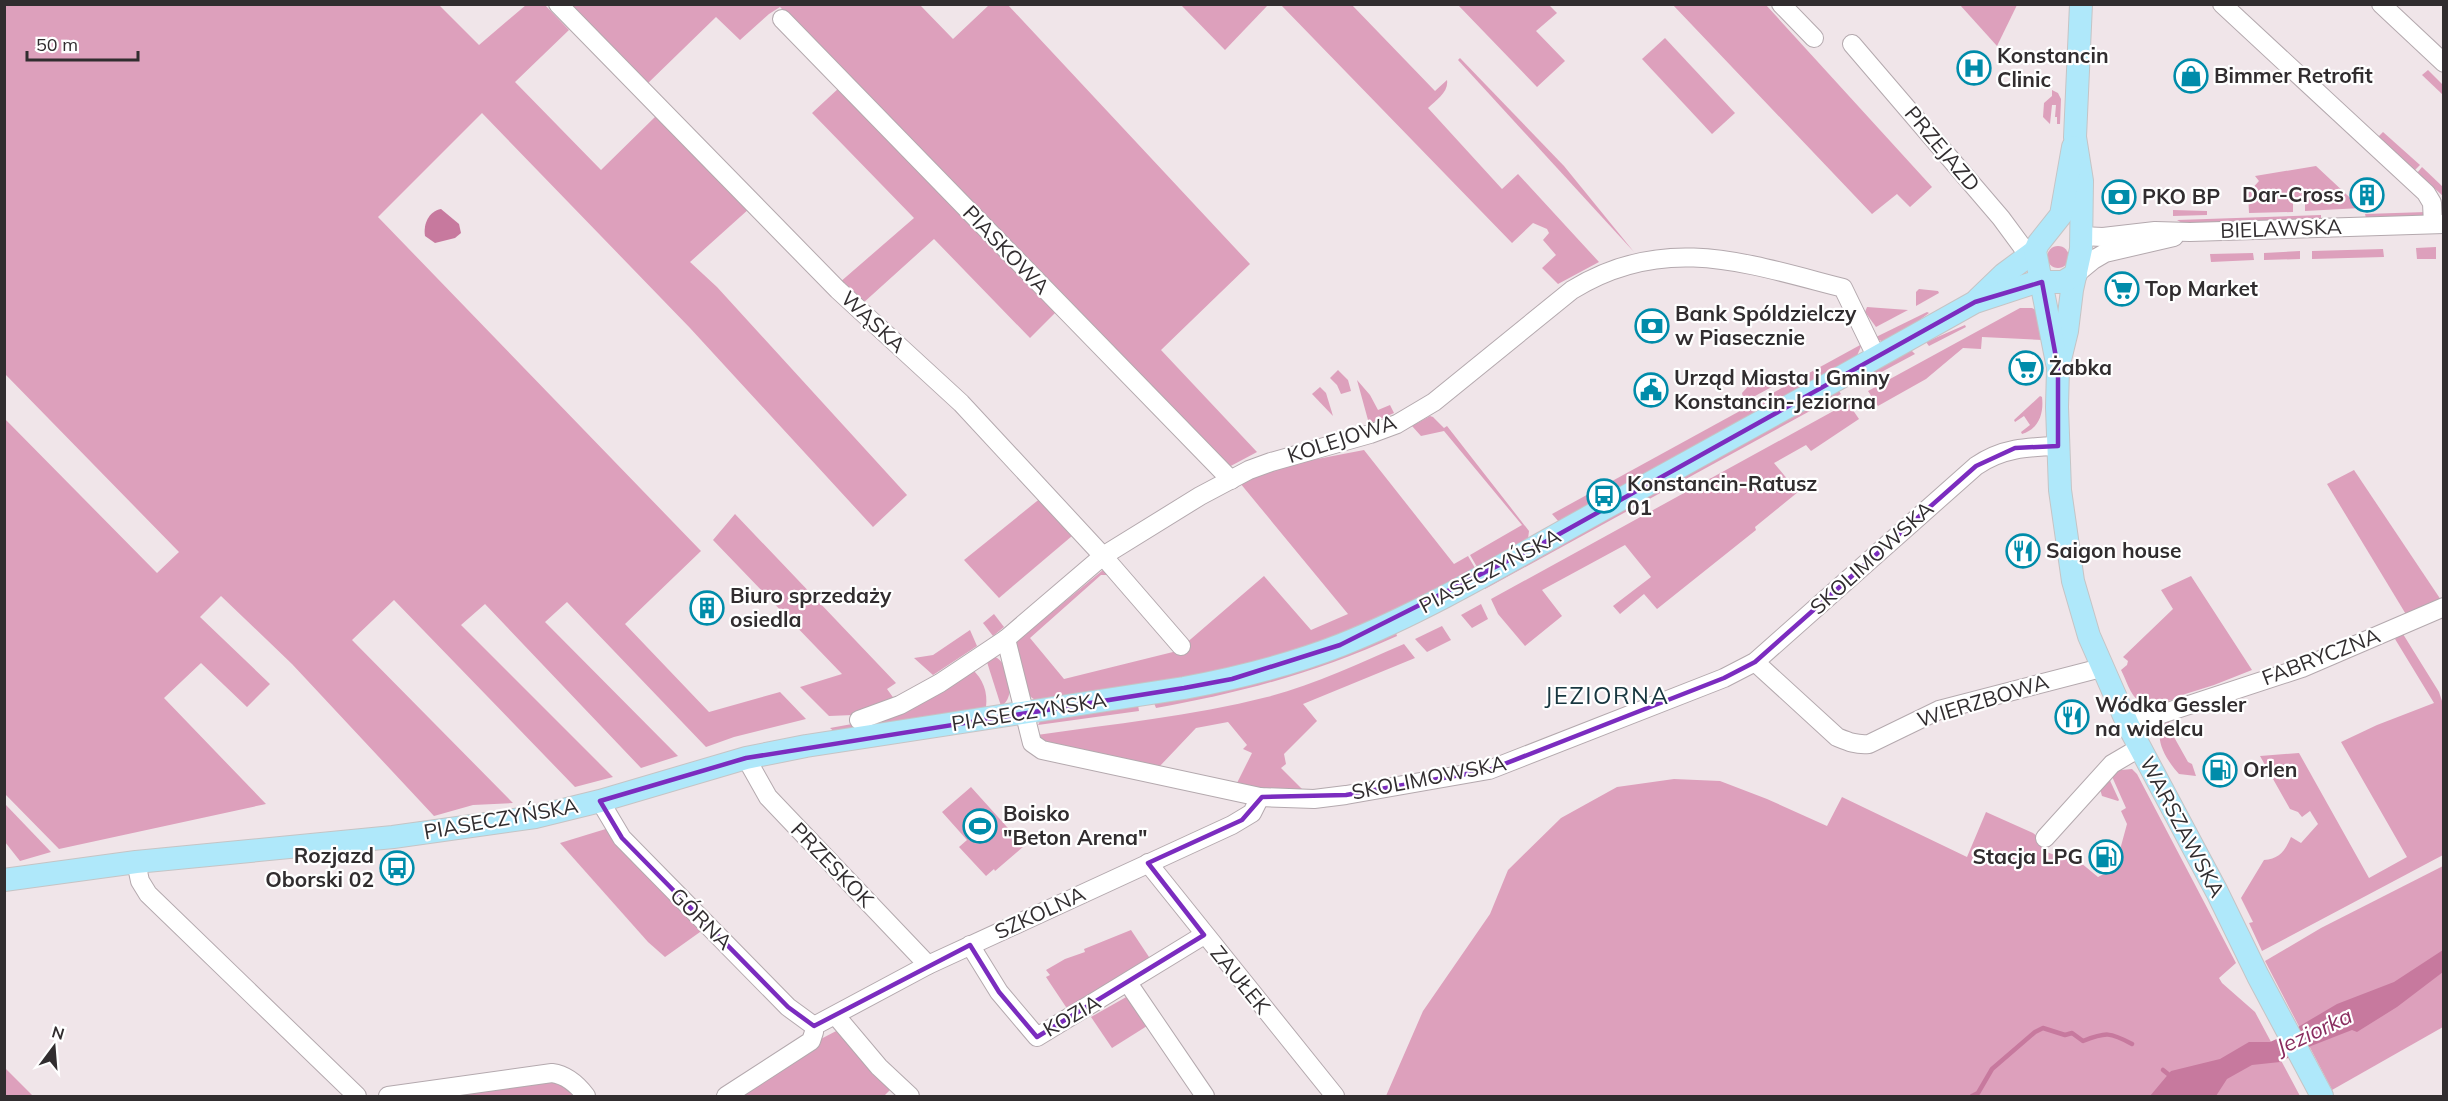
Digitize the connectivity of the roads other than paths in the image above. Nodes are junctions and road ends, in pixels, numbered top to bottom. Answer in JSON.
{"nodes":[{"id":1,"x":558,"y":4,"type":"edge"},
{"id":2,"x":1781,"y":4,"type":"edge"},
{"id":3,"x":2081,"y":4,"type":"edge"},
{"id":4,"x":2222,"y":4,"type":"edge"},
{"id":5,"x":2381,"y":4,"type":"edge"},
{"id":6,"x":782,"y":19,"type":"dead end"},
{"id":7,"x":1814,"y":38,"type":"dead end"},
{"id":8,"x":1852,"y":44,"type":"dead end"},
{"id":9,"x":2444,"y":63,"type":"edge"},
{"id":10,"x":2075,"y":137,"type":"junction"},
{"id":11,"x":2438,"y":224,"type":"edge"},
{"id":12,"x":2190,"y":232,"type":"junction"},
{"id":13,"x":2081,"y":237,"type":"junction"},
{"id":14,"x":2035,"y":249,"type":"junction"},
{"id":15,"x":2076,"y":274,"type":"junction"},
{"id":16,"x":2042,"y":282,"type":"junction"},
{"id":17,"x":1975,"y":303,"type":"junction"},
{"id":18,"x":1877,"y":358,"type":"junction"},
{"id":19,"x":2058,"y":368,"type":"junction"},
{"id":20,"x":2058,"y":446,"type":"junction"},
{"id":21,"x":1231,"y":480,"type":"junction"},
{"id":22,"x":1103,"y":556,"type":"junction"},
{"id":23,"x":2444,"y":607,"type":"edge"},
{"id":24,"x":1006,"y":639,"type":"junction"},
{"id":25,"x":1180,"y":646,"type":"dead end"},
{"id":26,"x":1755,"y":662,"type":"junction"},
{"id":27,"x":2101,"y":668,"type":"junction"},
{"id":28,"x":1023,"y":712,"type":"junction"},
{"id":29,"x":859,"y":720,"type":"dead end"},
{"id":30,"x":2128,"y":724,"type":"junction"},
{"id":31,"x":2141,"y":747,"type":"junction"},
{"id":32,"x":746,"y":758,"type":"junction"},
{"id":33,"x":1260,"y":797,"type":"junction"},
{"id":34,"x":600,"y":801,"type":"junction"},
{"id":35,"x":2045,"y":838,"type":"dead end"},
{"id":36,"x":136,"y":862,"type":"junction"},
{"id":37,"x":1148,"y":863,"type":"junction"},
{"id":38,"x":4,"y":880,"type":"edge"},
{"id":39,"x":1204,"y":935,"type":"junction"},
{"id":40,"x":970,"y":945,"type":"junction"},
{"id":41,"x":928,"y":965,"type":"junction"},
{"id":42,"x":1128,"y":983,"type":"junction"},
{"id":43,"x":836,"y":1016,"type":"junction"},
{"id":44,"x":814,"y":1026,"type":"junction"},
{"id":45,"x":2322,"y":1095,"type":"edge"},
{"id":46,"x":357,"y":1096,"type":"edge"},
{"id":47,"x":388,"y":1096,"type":"edge"},
{"id":48,"x":586,"y":1096,"type":"edge"},
{"id":49,"x":726,"y":1096,"type":"edge"},
{"id":50,"x":910,"y":1096,"type":"edge"},
{"id":51,"x":1205,"y":1096,"type":"edge"},
{"id":52,"x":1335,"y":1096,"type":"edge"}],
"edges":[{"from":1,"to":22,"type":"street","name":"WĄSKA"},
{"from":2,"to":7,"type":"street"},
{"from":3,"to":10,"type":"main road"},
{"from":4,"to":11,"type":"street"},
{"from":5,"to":9,"type":"street"},
{"from":6,"to":21,"type":"street","name":"PIASKOWA"},
{"from":8,"to":14,"type":"street","name":"PRZEJAZD"},
{"from":10,"to":13,"type":"main road"},
{"from":10,"to":14,"type":"main road"},
{"from":11,"to":12,"type":"street","name":"BIELAWSKA"},
{"from":12,"to":13,"type":"street","name":"BIELAWSKA"},
{"from":12,"to":15,"type":"street","name":"BIELAWSKA"},
{"from":13,"to":14,"type":"main road"},
{"from":13,"to":15,"type":"main road","name":"WARSZAWSKA"},
{"from":14,"to":16,"type":"main road","name":"WARSZAWSKA"},
{"from":14,"to":17,"type":"main road","name":"PIASECZYŃSKA"},
{"from":15,"to":16,"type":"main road","name":"PIASECZYŃSKA"},
{"from":15,"to":19,"type":"main road","name":"WARSZAWSKA"},
{"from":16,"to":17,"type":"main road","name":"PIASECZYŃSKA"},
{"from":16,"to":19,"type":"main road","name":"WARSZAWSKA"},
{"from":17,"to":18,"type":"main road","name":"PIASECZYŃSKA"},
{"from":18,"to":21,"type":"street","name":"KOLEJOWA"},
{"from":18,"to":28,"type":"main road","name":"PIASECZYŃSKA"},
{"from":19,"to":20,"type":"main road","name":"WARSZAWSKA"},
{"from":20,"to":26,"type":"street","name":"SKOLIMOWSKA"},
{"from":20,"to":27,"type":"main road","name":"WARSZAWSKA"},
{"from":21,"to":22,"type":"street","name":"KOLEJOWA"},
{"from":22,"to":24,"type":"street","name":"KOLEJOWA"},
{"from":22,"to":25,"type":"street","name":"WĄSKA"},
{"from":23,"to":30,"type":"street","name":"FABRYCZNA"},
{"from":24,"to":28,"type":"street","name":"SKOLIMOWSKA"},
{"from":24,"to":29,"type":"street","name":"KOLEJOWA"},
{"from":26,"to":27,"type":"street","name":"WIERZBOWA"},
{"from":26,"to":33,"type":"street","name":"SKOLIMOWSKA"},
{"from":27,"to":30,"type":"main road","name":"WARSZAWSKA"},
{"from":28,"to":32,"type":"main road","name":"PIASECZYŃSKA"},
{"from":28,"to":33,"type":"street","name":"SKOLIMOWSKA"},
{"from":30,"to":31,"type":"main road","name":"WARSZAWSKA"},
{"from":31,"to":35,"type":"street"},
{"from":31,"to":45,"type":"main road","name":"WARSZAWSKA"},
{"from":32,"to":34,"type":"main road","name":"PIASECZYŃSKA"},
{"from":32,"to":41,"type":"street","name":"PRZESKOK"},
{"from":33,"to":37,"type":"street","name":"SZKOLNA"},
{"from":34,"to":36,"type":"main road","name":"PIASECZYŃSKA"},
{"from":34,"to":44,"type":"street","name":"GÓRNA"},
{"from":36,"to":38,"type":"main road","name":"PIASECZYŃSKA"},
{"from":36,"to":46,"type":"street"},
{"from":37,"to":39,"type":"street","name":"ZAUŁEK"},
{"from":37,"to":40,"type":"street","name":"SZKOLNA"},
{"from":39,"to":42,"type":"street","name":"KOZIA"},
{"from":39,"to":52,"type":"street","name":"ZAUŁEK"},
{"from":40,"to":41,"type":"street","name":"SZKOLNA"},
{"from":40,"to":42,"type":"street","name":"KOZIA"},
{"from":41,"to":43,"type":"street","name":"SZKOLNA"},
{"from":42,"to":51,"type":"street"},
{"from":43,"to":44,"type":"street","name":"SZKOLNA"},
{"from":43,"to":50,"type":"street"},
{"from":44,"to":49,"type":"street"},
{"from":47,"to":48,"type":"street"}]}
